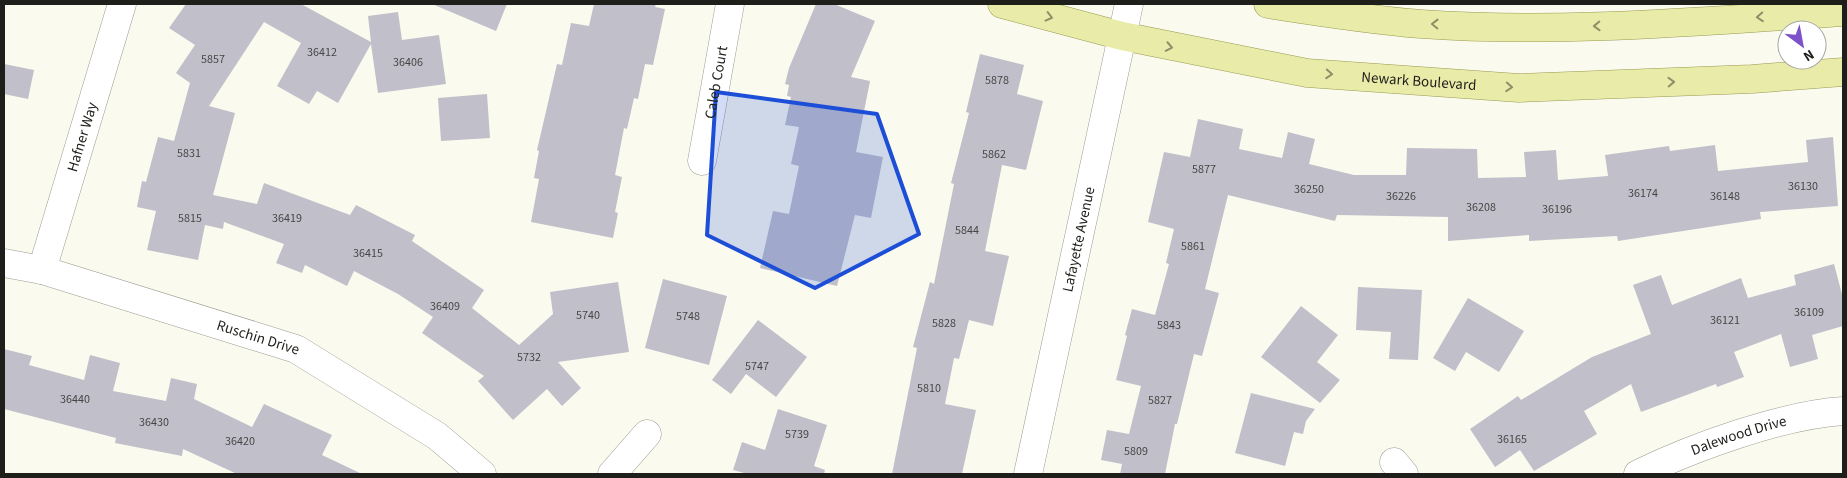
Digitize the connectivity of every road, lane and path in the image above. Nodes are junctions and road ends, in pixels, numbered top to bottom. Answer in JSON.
{"nodes":[{"id":1,"x":122,"y":4,"type":"edge"},
{"id":2,"x":730,"y":4,"type":"edge"},
{"id":3,"x":1002,"y":4,"type":"edge"},
{"id":4,"x":1129,"y":4,"type":"edge"},
{"id":5,"x":1268,"y":4,"type":"edge"},
{"id":6,"x":1843,"y":12,"type":"edge"},
{"id":7,"x":1122,"y":36,"type":"junction"},
{"id":8,"x":1843,"y":72,"type":"edge"},
{"id":9,"x":702,"y":161,"type":"dead end"},
{"id":10,"x":4,"y":262,"type":"edge"},
{"id":11,"x":42,"y":270,"type":"junction"},
{"id":12,"x":1843,"y":411,"type":"edge"},
{"id":13,"x":647,"y":434,"type":"dead end"},
{"id":14,"x":482,"y":474,"type":"edge"},
{"id":15,"x":612,"y":474,"type":"edge"},
{"id":16,"x":1028,"y":474,"type":"edge"},
{"id":17,"x":1638,"y":474,"type":"edge"}],
"edges":[{"from":1,"to":11,"type":"street","name":"Hafner Way"},
{"from":2,"to":9,"type":"street","name":"Caleb Court"},
{"from":3,"to":7,"type":"main road","name":"Newark Boulevard","one_way":true},
{"from":4,"to":7,"type":"street","name":"Lafayette Avenue"},
{"from":6,"to":5,"type":"main road","one_way":true},
{"from":7,"to":8,"type":"main road","name":"Newark Boulevard","one_way":true},
{"from":7,"to":16,"type":"street","name":"Lafayette Avenue"},
{"from":10,"to":11,"type":"street","name":"Ruschin Drive"},
{"from":11,"to":14,"type":"street","name":"Ruschin Drive"},
{"from":12,"to":17,"type":"street","name":"Dalewood Drive"},
{"from":13,"to":15,"type":"street"}]}
